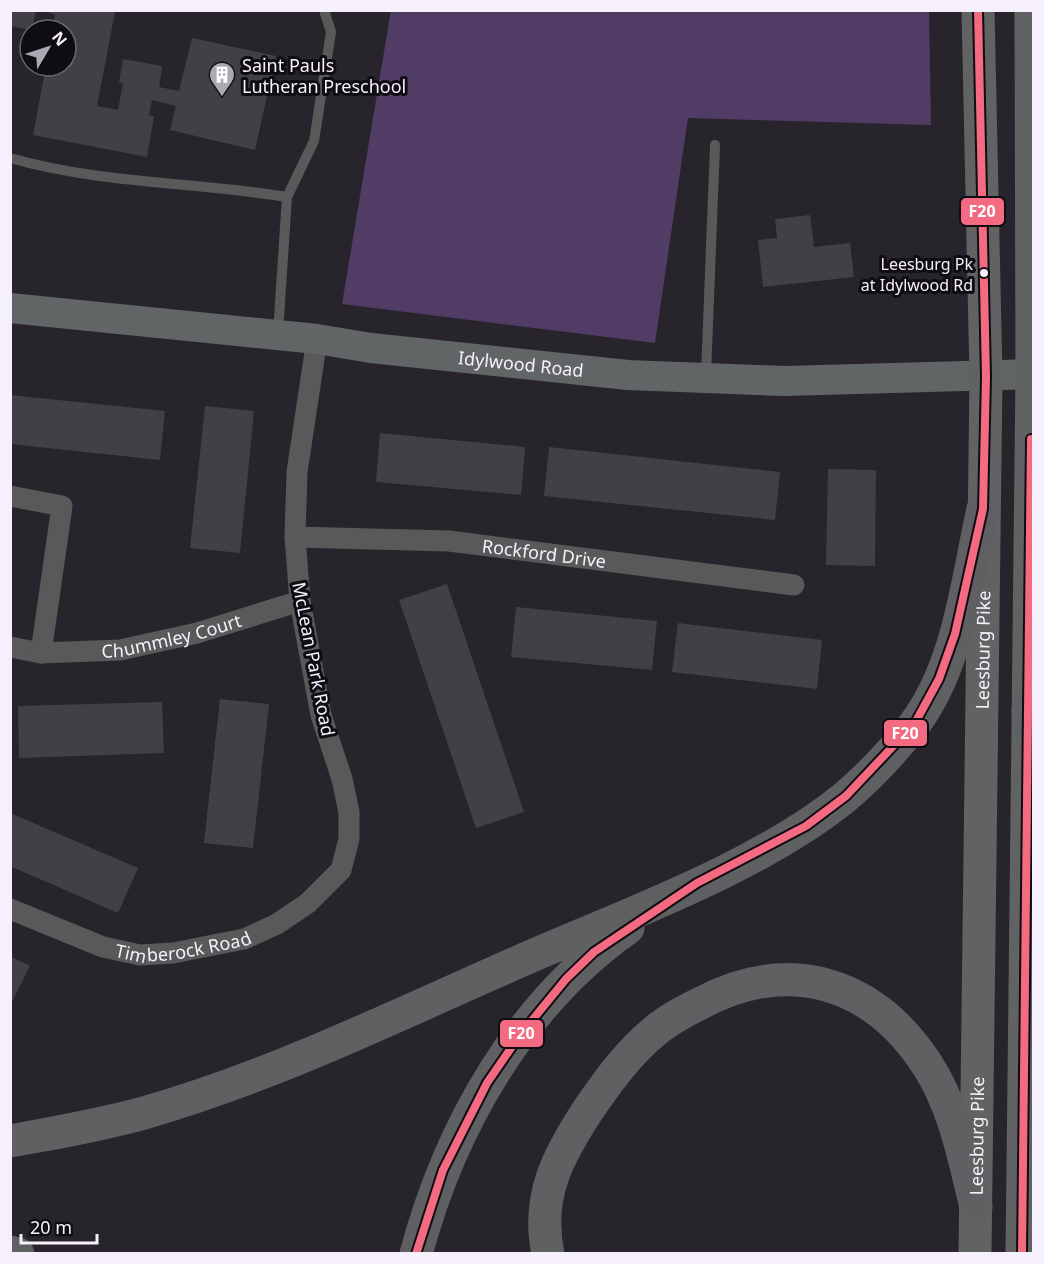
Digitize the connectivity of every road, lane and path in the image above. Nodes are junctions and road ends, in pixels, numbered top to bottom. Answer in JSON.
{"nodes":[{"id":1,"x":324,"y":10,"type":"edge"},
{"id":2,"x":978,"y":10,"type":"edge"},
{"id":3,"x":1030,"y":10,"type":"edge"},
{"id":4,"x":715,"y":145,"type":"dead end"},
{"id":5,"x":10,"y":158,"type":"edge"},
{"id":6,"x":287,"y":197,"type":"junction"},
{"id":7,"x":10,"y":308,"type":"edge"},
{"id":8,"x":278,"y":336,"type":"junction"},
{"id":9,"x":317,"y":339,"type":"junction"},
{"id":10,"x":1033,"y":374,"type":"edge"},
{"id":11,"x":706,"y":377,"type":"junction"},
{"id":12,"x":986,"y":377,"type":"junction"},
{"id":13,"x":10,"y":496,"type":"edge"},
{"id":14,"x":984,"y":509,"type":"junction"},
{"id":15,"x":295,"y":537,"type":"junction"},
{"id":16,"x":794,"y":585,"type":"dead end"},
{"id":17,"x":300,"y":602,"type":"junction"},
{"id":18,"x":10,"y":647,"type":"edge"},
{"id":19,"x":41,"y":653,"type":"junction"},
{"id":20,"x":1028,"y":711,"type":"junction"},
{"id":21,"x":1034,"y":747,"type":"edge"},
{"id":22,"x":341,"y":870,"type":"joint"},
{"id":23,"x":697,"y":883,"type":"junction"},
{"id":24,"x":10,"y":909,"type":"edge"},
{"id":25,"x":10,"y":1141,"type":"edge"},
{"id":26,"x":976,"y":1207,"type":"junction"},
{"id":27,"x":10,"y":1252,"type":"edge"},
{"id":28,"x":18,"y":1254,"type":"edge"},
{"id":29,"x":416,"y":1254,"type":"edge"},
{"id":30,"x":548,"y":1254,"type":"edge"},
{"id":31,"x":975,"y":1254,"type":"edge"},
{"id":32,"x":1022,"y":1254,"type":"edge"}],
"edges":[{"from":1,"to":6,"type":"lane"},
{"from":2,"to":12,"type":"main road","name":"Leesburg Pike"},
{"from":3,"to":10,"type":"main road"},
{"from":4,"to":11,"type":"lane"},
{"from":5,"to":6,"type":"lane"},
{"from":6,"to":8,"type":"lane"},
{"from":7,"to":8,"type":"main road","name":"Idylwood Road"},
{"from":8,"to":9,"type":"main road","name":"Idylwood Road"},
{"from":9,"to":11,"type":"main road","name":"Idylwood Road"},
{"from":9,"to":15,"type":"street","name":"McLean Park Road"},
{"from":10,"to":12,"type":"main road","name":"Idylwood Road"},
{"from":10,"to":20,"type":"main road"},
{"from":11,"to":12,"type":"main road","name":"Idylwood Road"},
{"from":12,"to":14,"type":"main road","name":"Leesburg Pike"},
{"from":13,"to":19,"type":"street"},
{"from":14,"to":23,"type":"highway"},
{"from":14,"to":26,"type":"main road","name":"Leesburg Pike"},
{"from":15,"to":16,"type":"street","name":"Rockford Drive"},
{"from":15,"to":17,"type":"street","name":"McLean Park Road"},
{"from":17,"to":19,"type":"street","name":"Chummley Court"},
{"from":17,"to":22,"type":"street","name":"McLean Park Road"},
{"from":18,"to":19,"type":"street","name":"Chummley Court"},
{"from":20,"to":21,"type":"highway"},
{"from":20,"to":32,"type":"main road"},
{"from":22,"to":24,"type":"street","name":"Timberock Road"},
{"from":23,"to":25,"type":"highway"},
{"from":23,"to":29,"type":"highway"},
{"from":26,"to":30,"type":"highway"},
{"from":26,"to":31,"type":"main road","name":"Leesburg Pike"},
{"from":27,"to":28,"type":"highway"}]}
